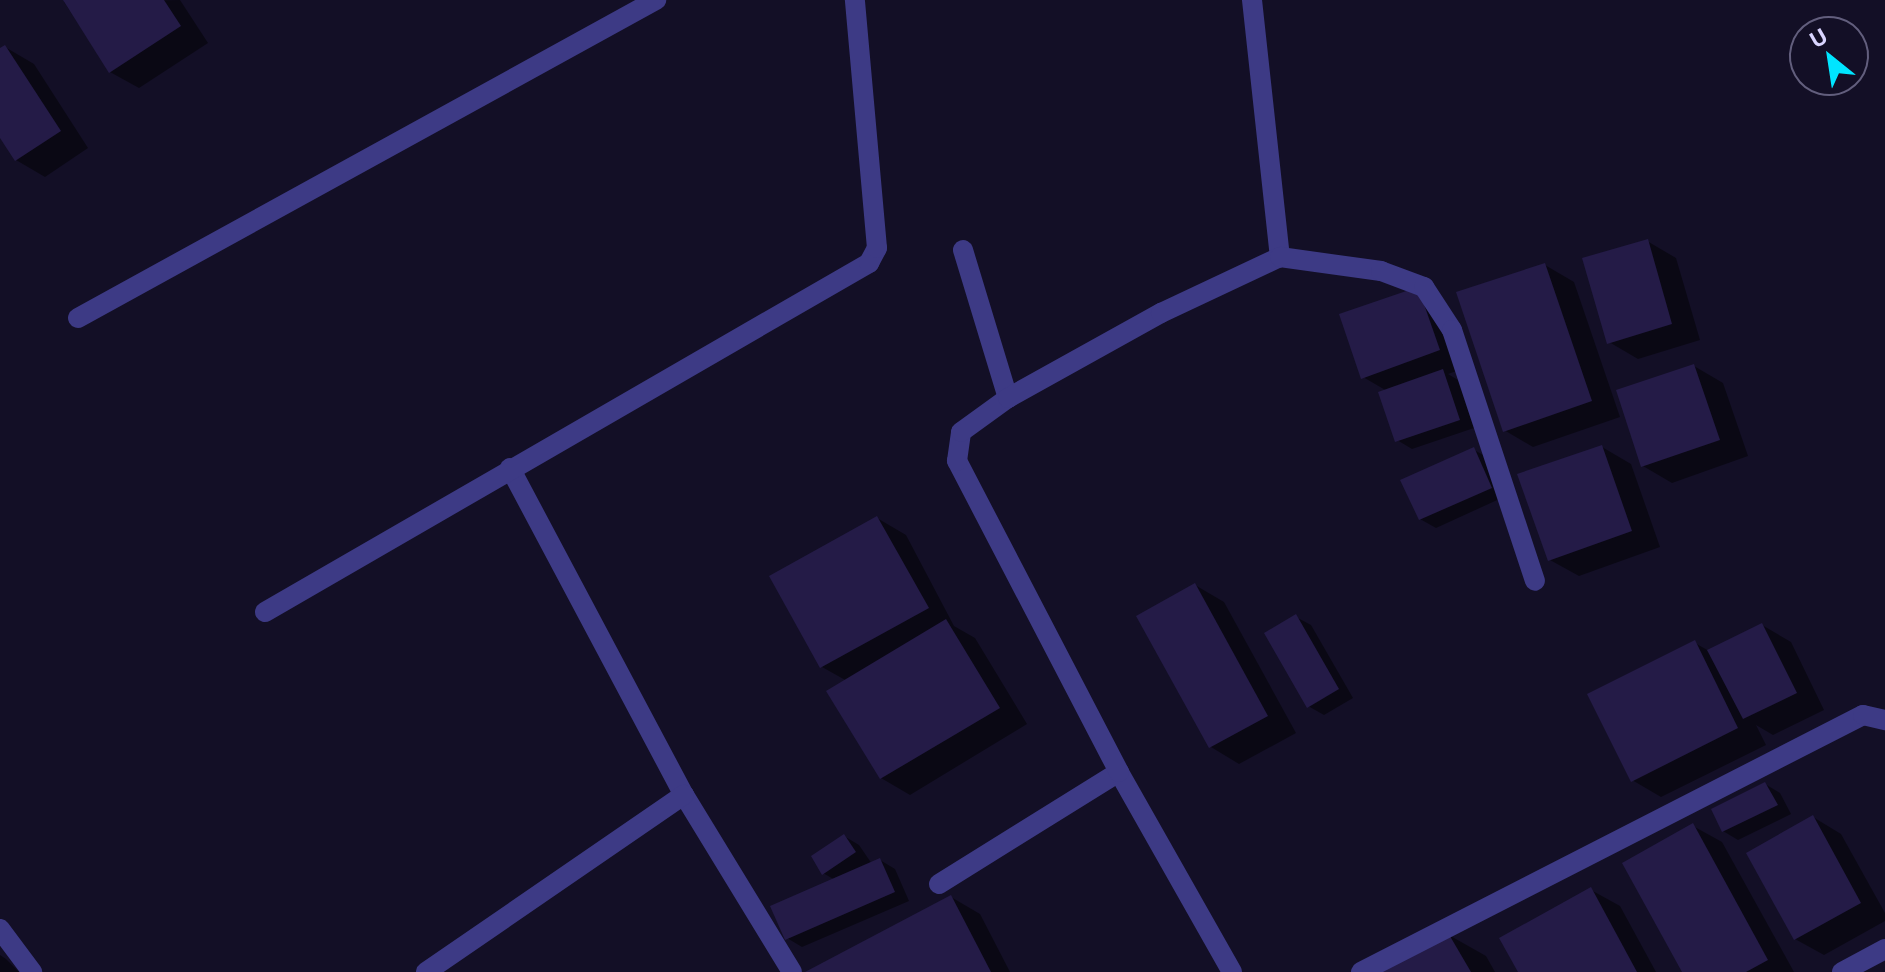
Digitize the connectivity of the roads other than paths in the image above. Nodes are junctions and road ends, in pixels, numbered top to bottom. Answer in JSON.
{"nodes":[{"id":1,"x":656,"y":0,"type":"edge"},
{"id":2,"x":855,"y":0,"type":"edge"},
{"id":3,"x":1252,"y":0,"type":"edge"},
{"id":4,"x":963,"y":250,"type":"dead end"},
{"id":5,"x":1280,"y":257,"type":"junction"},
{"id":6,"x":78,"y":318,"type":"dead end"},
{"id":7,"x":1008,"y":398,"type":"junction"},
{"id":8,"x":510,"y":468,"type":"junction"},
{"id":9,"x":1535,"y":581,"type":"dead end"},
{"id":10,"x":265,"y":612,"type":"dead end"},
{"id":11,"x":1885,"y":720,"type":"edge"},
{"id":12,"x":1119,"y":772,"type":"junction"},
{"id":13,"x":684,"y":795,"type":"junction"},
{"id":14,"x":939,"y":884,"type":"dead end"},
{"id":15,"x":0,"y":929,"type":"edge"},
{"id":16,"x":1885,"y":949,"type":"edge"},
{"id":17,"x":32,"y":972,"type":"edge"},
{"id":18,"x":426,"y":972,"type":"edge"},
{"id":19,"x":792,"y":972,"type":"edge"},
{"id":20,"x":1232,"y":972,"type":"edge"},
{"id":21,"x":1361,"y":972,"type":"edge"},
{"id":22,"x":1842,"y":972,"type":"edge"}],
"edges":[{"from":1,"to":6,"type":"street"},
{"from":2,"to":8,"type":"street"},
{"from":3,"to":5,"type":"street"},
{"from":4,"to":7,"type":"street"},
{"from":5,"to":7,"type":"street"},
{"from":5,"to":9,"type":"street"},
{"from":7,"to":12,"type":"street"},
{"from":8,"to":10,"type":"street"},
{"from":8,"to":13,"type":"street"},
{"from":11,"to":21,"type":"street"},
{"from":12,"to":14,"type":"street"},
{"from":12,"to":20,"type":"street"},
{"from":13,"to":18,"type":"street"},
{"from":13,"to":19,"type":"street"},
{"from":15,"to":17,"type":"street"},
{"from":16,"to":22,"type":"street"}]}
